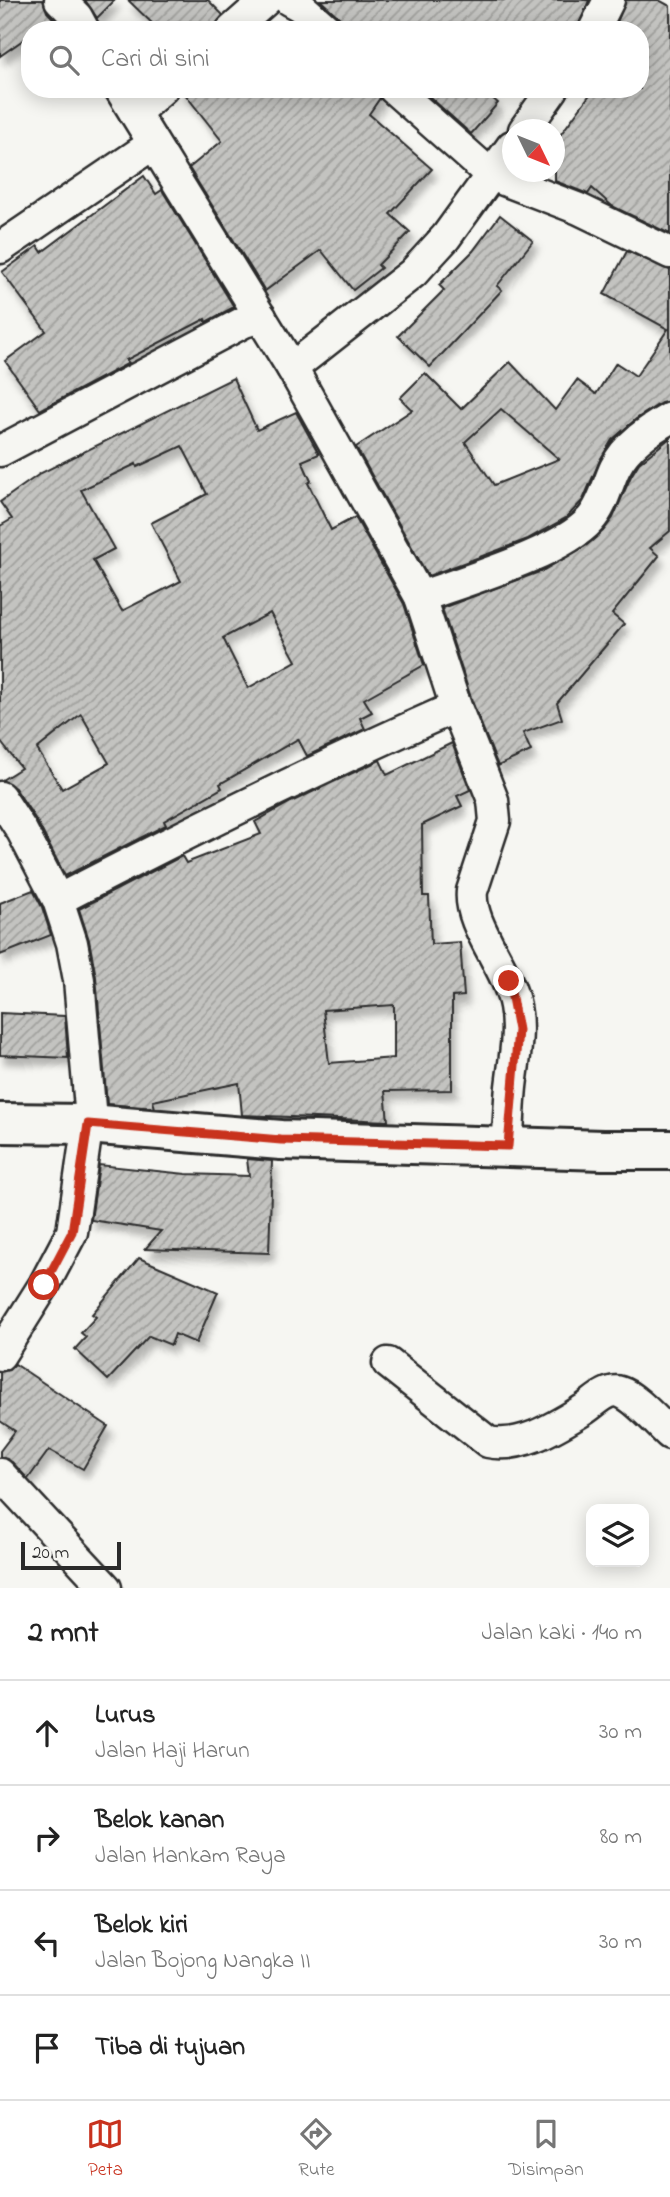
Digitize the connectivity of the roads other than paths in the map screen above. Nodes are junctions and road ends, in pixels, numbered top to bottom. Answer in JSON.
{"nodes":[{"id":1,"x":60,"y":0,"type":"edge"},
{"id":2,"x":266,"y":0,"type":"edge"},
{"id":3,"x":289,"y":0,"type":"edge"},
{"id":4,"x":609,"y":0,"type":"edge"},
{"id":5,"x":78,"y":21,"type":"edge"},
{"id":6,"x":242,"y":21,"type":"edge"},
{"id":7,"x":317,"y":21,"type":"edge"},
{"id":8,"x":598,"y":21,"type":"edge"},
{"id":9,"x":404,"y":98,"type":"edge"},
{"id":10,"x":547,"y":98,"type":"edge"},
{"id":11,"x":127,"y":101,"type":"edge"},
{"id":12,"x":532,"y":119,"type":"edge"},
{"id":13,"x":153,"y":144,"type":"junction"},
{"id":14,"x":502,"y":160,"type":"edge"},
{"id":15,"x":491,"y":175,"type":"junction"},
{"id":16,"x":0,"y":248,"type":"edge"},
{"id":17,"x":670,"y":253,"type":"edge"},
{"id":18,"x":261,"y":317,"type":"junction"},
{"id":19,"x":292,"y":368,"type":"junction"},
{"id":20,"x":670,"y":418,"type":"edge"},
{"id":21,"x":0,"y":451,"type":"edge"},
{"id":22,"x":420,"y":597,"type":"junction"},
{"id":23,"x":456,"y":707,"type":"junction"},
{"id":24,"x":0,"y":797,"type":"edge"},
{"id":25,"x":58,"y":900,"type":"junction"},
{"id":26,"x":0,"y":1123,"type":"edge"},
{"id":27,"x":88,"y":1124,"type":"junction"},
{"id":28,"x":508,"y":1146,"type":"junction"},
{"id":29,"x":670,"y":1150,"type":"edge"},
{"id":30,"x":0,"y":1355,"type":"edge"},
{"id":31,"x":388,"y":1363,"type":"dead end"},
{"id":32,"x":670,"y":1433,"type":"edge"},
{"id":33,"x":0,"y":1474,"type":"edge"},
{"id":34,"x":106,"y":1588,"type":"edge"}],
"edges":[{"from":1,"to":5,"type":"street"},
{"from":2,"to":6,"type":"street"},
{"from":3,"to":7,"type":"street"},
{"from":4,"to":8,"type":"street"},
{"from":9,"to":15,"type":"street"},
{"from":10,"to":12,"type":"street"},
{"from":11,"to":13,"type":"street"},
{"from":13,"to":16,"type":"street"},
{"from":13,"to":18,"type":"street"},
{"from":14,"to":15,"type":"street"},
{"from":15,"to":17,"type":"street"},
{"from":15,"to":19,"type":"street"},
{"from":18,"to":19,"type":"street"},
{"from":18,"to":21,"type":"street"},
{"from":19,"to":22,"type":"street"},
{"from":20,"to":22,"type":"street"},
{"from":22,"to":23,"type":"street"},
{"from":23,"to":25,"type":"street"},
{"from":23,"to":28,"type":"street"},
{"from":24,"to":25,"type":"street"},
{"from":25,"to":27,"type":"street"},
{"from":26,"to":27,"type":"main road"},
{"from":27,"to":28,"type":"main road"},
{"from":27,"to":30,"type":"street"},
{"from":28,"to":29,"type":"main road"},
{"from":31,"to":32,"type":"street"},
{"from":33,"to":34,"type":"street"}]}
